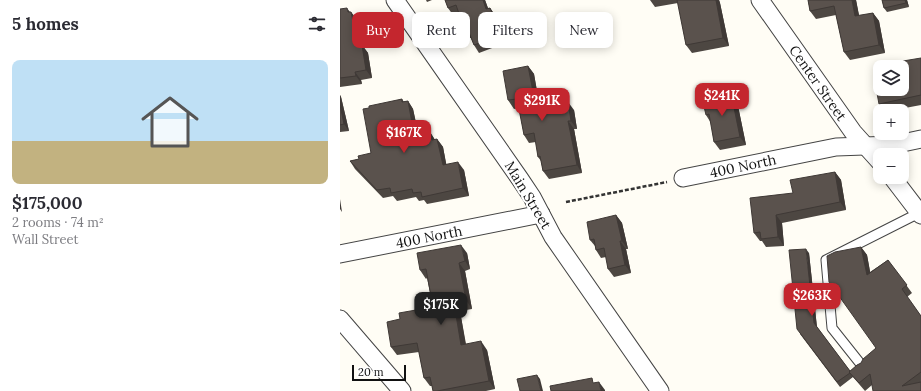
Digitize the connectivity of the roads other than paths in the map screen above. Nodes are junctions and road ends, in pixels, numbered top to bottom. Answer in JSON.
{"nodes":[{"id":1,"x":395,"y":0,"type":"edge"},
{"id":2,"x":760,"y":0,"type":"edge"},
{"id":3,"x":921,"y":139,"type":"edge"},
{"id":4,"x":866,"y":146,"type":"junction"},
{"id":5,"x":873,"y":154,"type":"edge"},
{"id":6,"x":683,"y":178,"type":"road end"},
{"id":7,"x":897,"y":184,"type":"edge"},
{"id":8,"x":541,"y":214,"type":"junction"},
{"id":9,"x":920,"y":214,"type":"edge"},
{"id":10,"x":340,"y":254,"type":"edge"},
{"id":11,"x":340,"y":319,"type":"edge"},
{"id":12,"x":863,"y":368,"type":"edge"},
{"id":13,"x":402,"y":391,"type":"edge"},
{"id":14,"x":660,"y":391,"type":"edge"}],
"edges":[{"from":1,"to":8,"type":"street","name":"Main Street"},
{"from":2,"to":4,"type":"street","name":"Center Street"},
{"from":3,"to":4,"type":"street","name":"400 North"},
{"from":4,"to":5,"type":"street","name":"Center Street"},
{"from":4,"to":6,"type":"street","name":"400 North"},
{"from":7,"to":9,"type":"street"},
{"from":8,"to":10,"type":"street","name":"400 North"},
{"from":8,"to":14,"type":"street","name":"Main Street"},
{"from":9,"to":12,"type":"lane"},
{"from":11,"to":13,"type":"street"}]}
